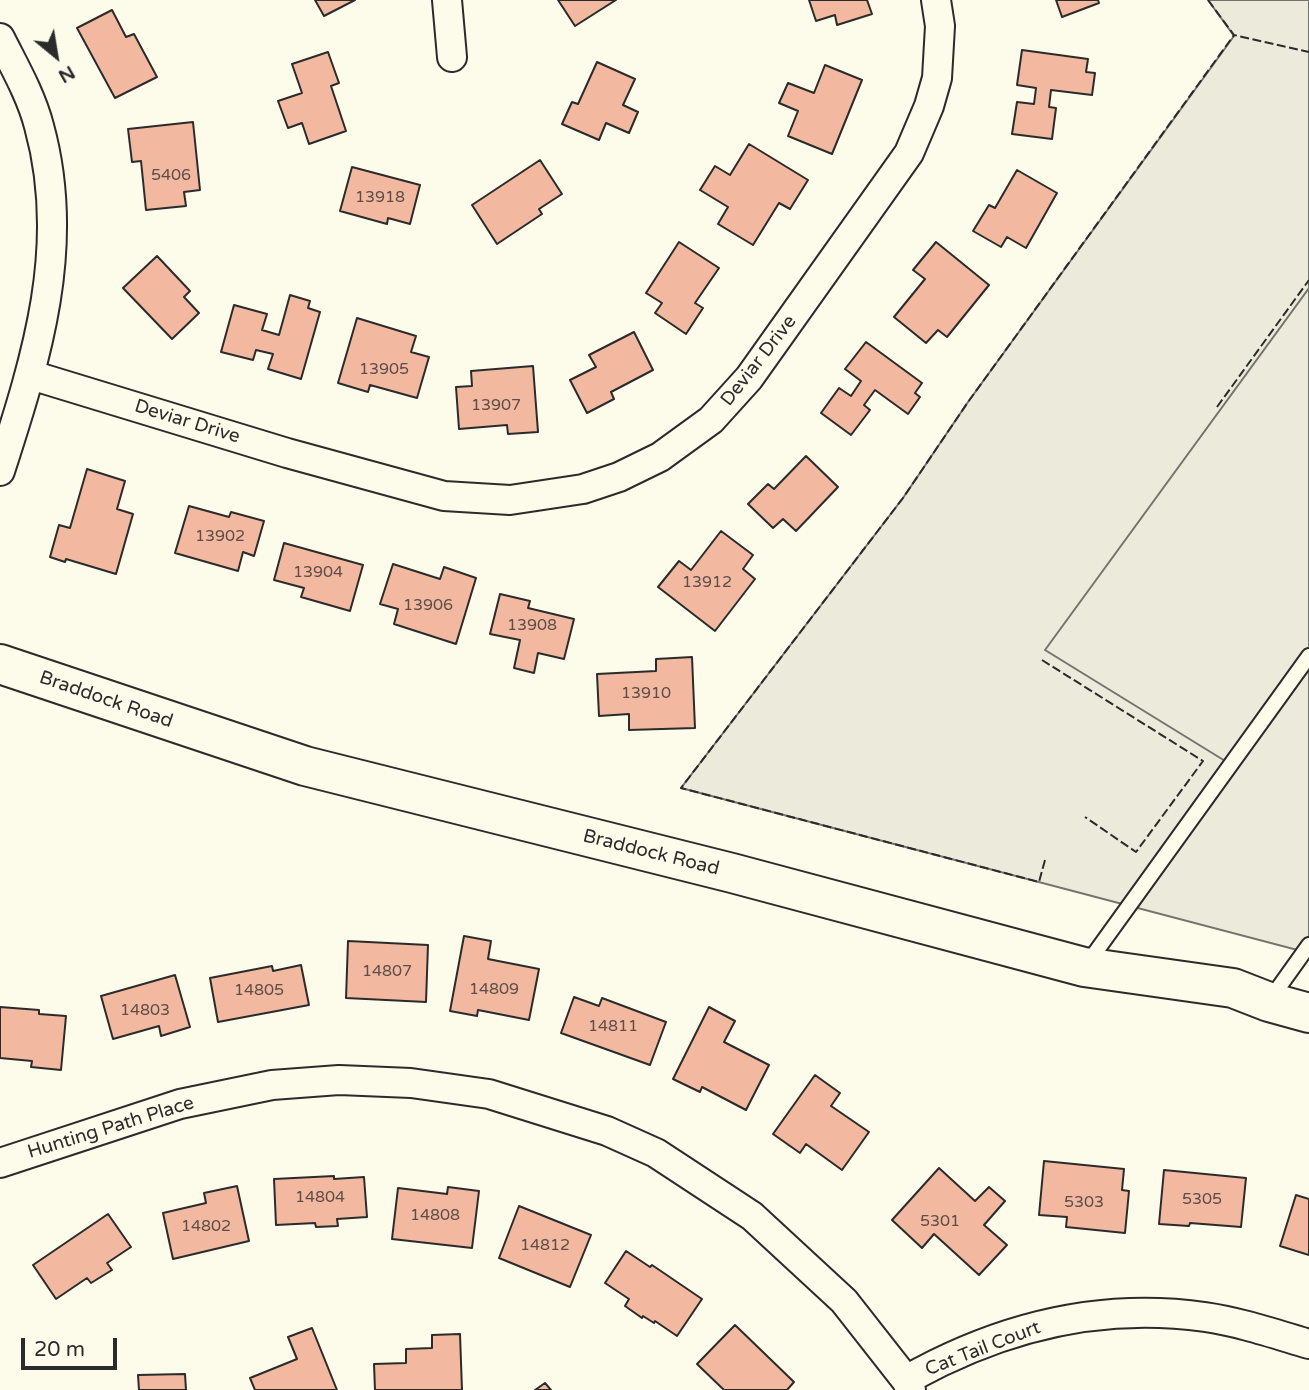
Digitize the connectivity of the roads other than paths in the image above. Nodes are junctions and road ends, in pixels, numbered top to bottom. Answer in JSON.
{"nodes":[{"id":1,"x":447,"y":0,"type":"edge"},
{"id":2,"x":936,"y":0,"type":"edge"},
{"id":3,"x":0,"y":38,"type":"edge"},
{"id":4,"x":452,"y":57,"type":"dead end"},
{"id":5,"x":31,"y":375,"type":"junction"},
{"id":6,"x":0,"y":471,"type":"edge"},
{"id":7,"x":1309,"y":656,"type":"edge"},
{"id":8,"x":0,"y":664,"type":"edge"},
{"id":9,"x":1309,"y":945,"type":"edge"},
{"id":10,"x":1084,"y":967,"type":"junction"},
{"id":11,"x":1269,"y":1002,"type":"junction"},
{"id":12,"x":1309,"y":1013,"type":"edge"},
{"id":13,"x":0,"y":1163,"type":"edge"},
{"id":14,"x":1309,"y":1344,"type":"edge"},
{"id":15,"x":909,"y":1385,"type":"edge"}],
"edges":[{"from":1,"to":4,"type":"street"},
{"from":2,"to":5,"type":"street","name":"Deviar Drive"},
{"from":3,"to":5,"type":"street"},
{"from":5,"to":6,"type":"street"},
{"from":7,"to":10,"type":"lane"},
{"from":8,"to":10,"type":"main road","name":"Braddock Road"},
{"from":9,"to":11,"type":"lane"},
{"from":10,"to":11,"type":"main road","name":"Braddock Road"},
{"from":11,"to":12,"type":"main road","name":"Braddock Road"},
{"from":13,"to":15,"type":"street","name":"Hunting Path Place"},
{"from":14,"to":15,"type":"street","name":"Cat Tail Court"}]}
